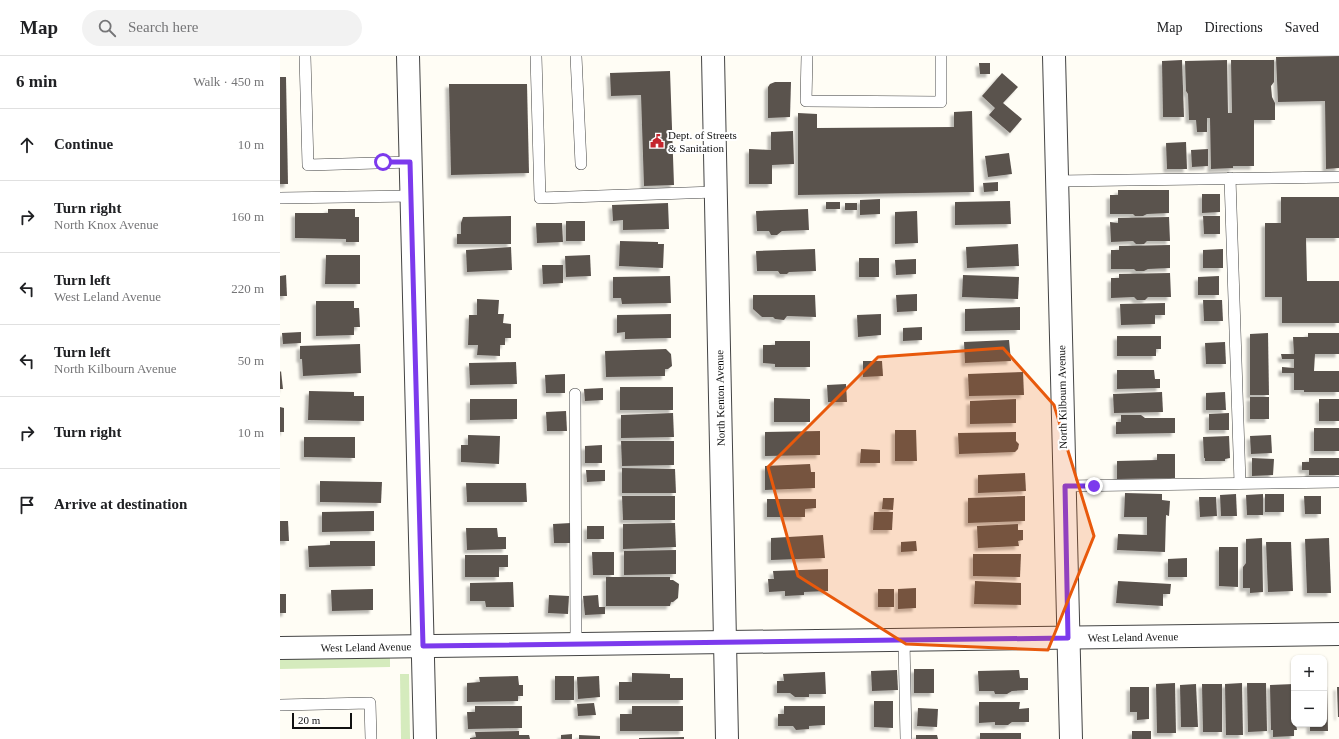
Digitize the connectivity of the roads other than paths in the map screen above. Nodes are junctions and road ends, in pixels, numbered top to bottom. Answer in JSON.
{"nodes":[{"id":1,"x":305,"y":56,"type":"edge"},
{"id":2,"x":408,"y":56,"type":"edge"},
{"id":3,"x":536,"y":56,"type":"edge"},
{"id":4,"x":576,"y":56,"type":"edge"},
{"id":5,"x":712,"y":56,"type":"edge"},
{"id":6,"x":807,"y":56,"type":"edge"},
{"id":7,"x":941,"y":56,"type":"edge"},
{"id":8,"x":1054,"y":56,"type":"edge"},
{"id":9,"x":410,"y":162,"type":"junction"},
{"id":10,"x":581,"y":164,"type":"dead end"},
{"id":11,"x":1339,"y":177,"type":"edge"},
{"id":12,"x":1230,"y":178,"type":"junction"},
{"id":13,"x":1057,"y":181,"type":"junction"},
{"id":14,"x":715,"y":192,"type":"junction"},
{"id":15,"x":412,"y":196,"type":"junction"},
{"id":16,"x":280,"y":198,"type":"edge"},
{"id":17,"x":575,"y":394,"type":"dead end"},
{"id":18,"x":1339,"y":482,"type":"edge"},
{"id":19,"x":1240,"y":483,"type":"junction"},
{"id":20,"x":1065,"y":486,"type":"junction"},
{"id":21,"x":1339,"y":634,"type":"edge"},
{"id":22,"x":1068,"y":638,"type":"junction"},
{"id":23,"x":904,"y":640,"type":"junction"},
{"id":24,"x":725,"y":642,"type":"junction"},
{"id":25,"x":576,"y":644,"type":"junction"},
{"id":26,"x":423,"y":646,"type":"junction"},
{"id":27,"x":280,"y":648,"type":"edge"},
{"id":28,"x":280,"y":705,"type":"edge"},
{"id":29,"x":371,"y":739,"type":"edge"},
{"id":30,"x":425,"y":739,"type":"edge"},
{"id":31,"x":728,"y":739,"type":"edge"},
{"id":32,"x":906,"y":739,"type":"edge"},
{"id":33,"x":1071,"y":739,"type":"edge"}],
"edges":[{"from":1,"to":9,"type":"lane"},
{"from":2,"to":9,"type":"street"},
{"from":3,"to":14,"type":"lane"},
{"from":4,"to":10,"type":"lane"},
{"from":5,"to":14,"type":"street","name":"North Kenton Avenue"},
{"from":6,"to":7,"type":"lane"},
{"from":8,"to":13,"type":"street","name":"North Kilbourn Avenue"},
{"from":9,"to":15,"type":"street"},
{"from":11,"to":12,"type":"lane"},
{"from":12,"to":13,"type":"lane"},
{"from":12,"to":19,"type":"lane"},
{"from":13,"to":20,"type":"street","name":"North Kilbourn Avenue"},
{"from":14,"to":24,"type":"street","name":"North Kenton Avenue"},
{"from":15,"to":16,"type":"lane"},
{"from":15,"to":26,"type":"street"},
{"from":17,"to":25,"type":"lane"},
{"from":18,"to":19,"type":"lane"},
{"from":19,"to":20,"type":"lane"},
{"from":20,"to":22,"type":"street","name":"North Kilbourn Avenue"},
{"from":21,"to":22,"type":"street","name":"West Leland Avenue"},
{"from":22,"to":23,"type":"street","name":"West Leland Avenue"},
{"from":22,"to":33,"type":"street","name":"North Kilbourn Avenue"},
{"from":23,"to":24,"type":"street","name":"West Leland Avenue"},
{"from":23,"to":32,"type":"lane"},
{"from":24,"to":25,"type":"street","name":"West Leland Avenue"},
{"from":24,"to":31,"type":"street","name":"North Kenton Avenue"},
{"from":25,"to":26,"type":"street","name":"West Leland Avenue"},
{"from":26,"to":27,"type":"street","name":"West Leland Avenue"},
{"from":26,"to":30,"type":"street"},
{"from":28,"to":29,"type":"lane"}]}
